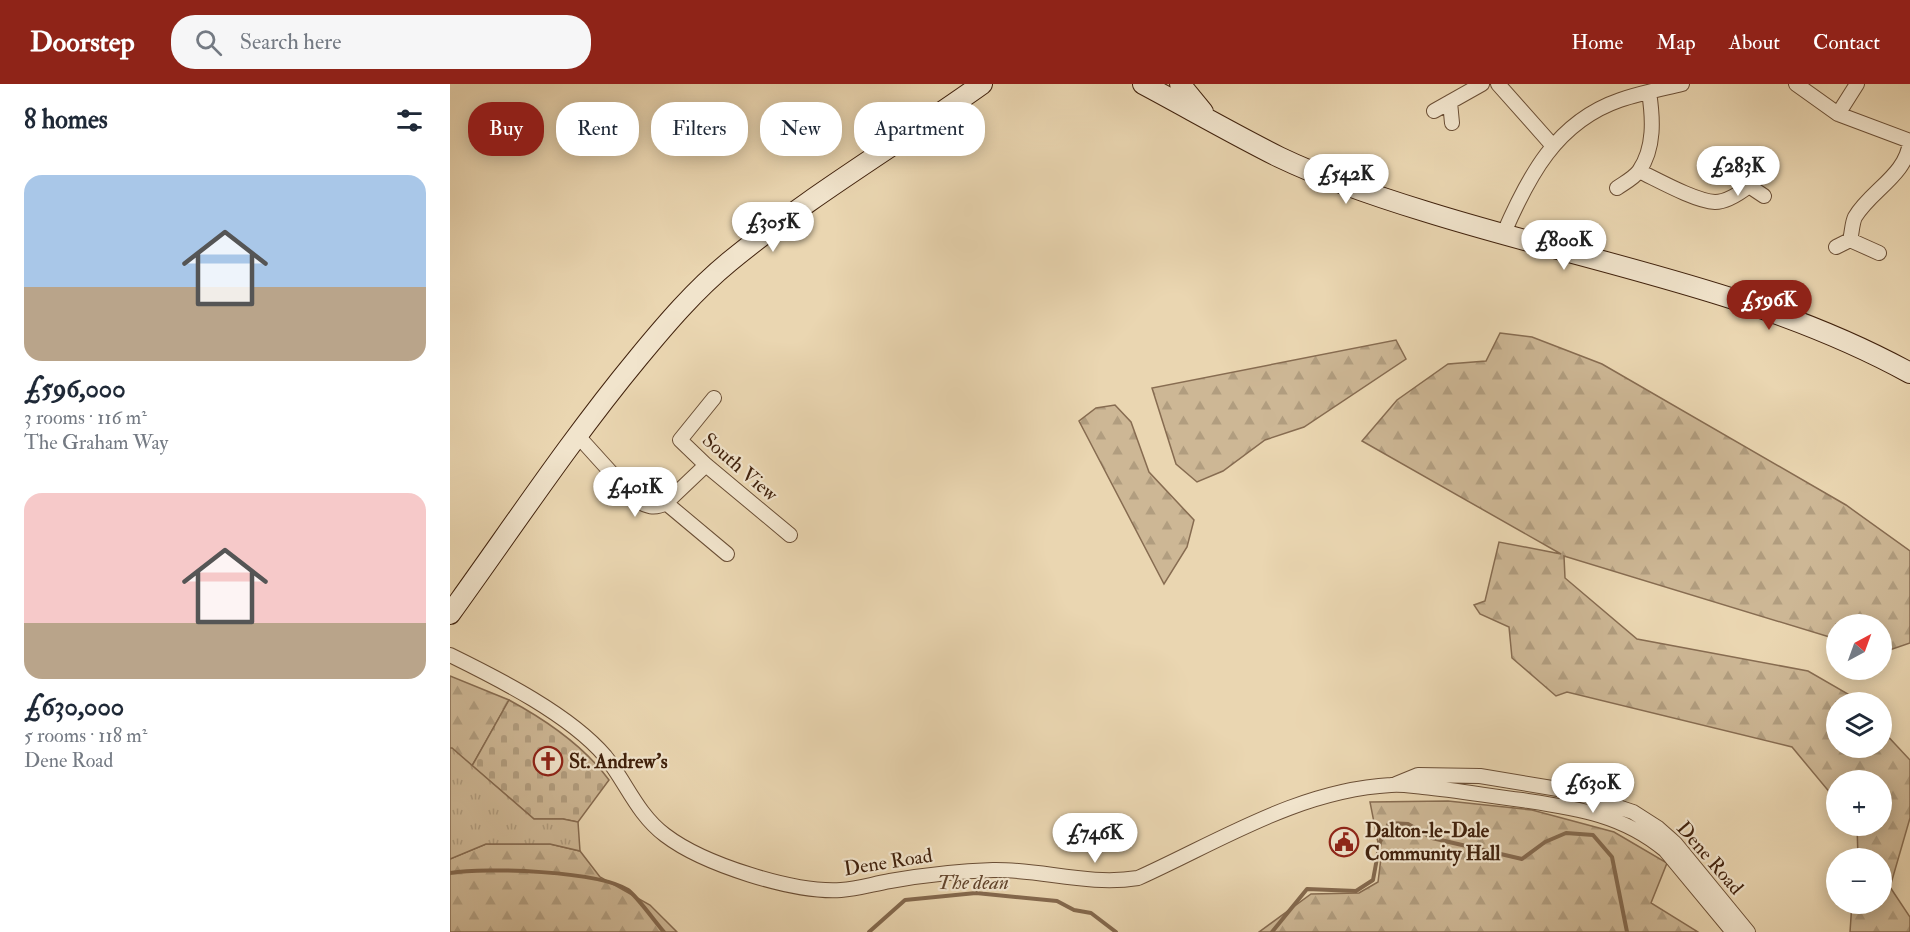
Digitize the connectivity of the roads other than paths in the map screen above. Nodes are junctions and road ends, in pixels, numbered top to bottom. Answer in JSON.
{"nodes":[{"id":1,"x":982,"y":84,"type":"edge"},
{"id":2,"x":1143,"y":84,"type":"edge"},
{"id":3,"x":1180,"y":84,"type":"edge"},
{"id":4,"x":1482,"y":84,"type":"edge"},
{"id":5,"x":1498,"y":84,"type":"edge"},
{"id":6,"x":1682,"y":84,"type":"edge"},
{"id":7,"x":1796,"y":84,"type":"edge"},
{"id":8,"x":1857,"y":84,"type":"edge"},
{"id":9,"x":1649,"y":92,"type":"junction"},
{"id":10,"x":1450,"y":102,"type":"junction"},
{"id":11,"x":1434,"y":111,"type":"dead end"},
{"id":12,"x":1838,"y":114,"type":"junction"},
{"id":13,"x":1211,"y":120,"type":"junction"},
{"id":14,"x":1452,"y":123,"type":"dead end"},
{"id":15,"x":1910,"y":141,"type":"edge"},
{"id":16,"x":1553,"y":146,"type":"junction"},
{"id":17,"x":1639,"y":171,"type":"junction"},
{"id":18,"x":1744,"y":172,"type":"dead end"},
{"id":19,"x":1749,"y":186,"type":"junction"},
{"id":20,"x":1617,"y":188,"type":"dead end"},
{"id":21,"x":1764,"y":196,"type":"dead end"},
{"id":22,"x":1503,"y":234,"type":"junction"},
{"id":23,"x":1850,"y":240,"type":"junction"},
{"id":24,"x":1836,"y":248,"type":"dead end"},
{"id":25,"x":1879,"y":254,"type":"dead end"},
{"id":26,"x":1910,"y":373,"type":"edge"},
{"id":27,"x":714,"y":398,"type":"dead end"},
{"id":28,"x":578,"y":436,"type":"junction"},
{"id":29,"x":706,"y":465,"type":"junction"},
{"id":30,"x":666,"y":503,"type":"junction"},
{"id":31,"x":790,"y":535,"type":"dead end"},
{"id":32,"x":727,"y":554,"type":"dead end"},
{"id":33,"x":450,"y":614,"type":"edge"},
{"id":34,"x":450,"y":655,"type":"edge"},
{"id":35,"x":1394,"y":785,"type":"junction"},
{"id":36,"x":1733,"y":932,"type":"edge"},
{"id":37,"x":1748,"y":932,"type":"edge"}],
"edges":[{"from":1,"to":28,"type":"main road"},
{"from":2,"to":13,"type":"main road"},
{"from":3,"to":13,"type":"main road"},
{"from":4,"to":10,"type":"street"},
{"from":5,"to":16,"type":"street"},
{"from":6,"to":9,"type":"street"},
{"from":7,"to":12,"type":"street"},
{"from":8,"to":12,"type":"street"},
{"from":9,"to":16,"type":"street"},
{"from":9,"to":17,"type":"street"},
{"from":10,"to":11,"type":"street"},
{"from":10,"to":14,"type":"street"},
{"from":12,"to":15,"type":"street"},
{"from":13,"to":22,"type":"main road"},
{"from":15,"to":23,"type":"street"},
{"from":16,"to":22,"type":"street"},
{"from":17,"to":19,"type":"street"},
{"from":17,"to":20,"type":"street"},
{"from":18,"to":19,"type":"street"},
{"from":19,"to":21,"type":"street"},
{"from":22,"to":26,"type":"main road"},
{"from":23,"to":24,"type":"street"},
{"from":23,"to":25,"type":"street"},
{"from":27,"to":29,"type":"street","name":"South View"},
{"from":28,"to":30,"type":"street"},
{"from":28,"to":33,"type":"main road"},
{"from":29,"to":30,"type":"street"},
{"from":29,"to":31,"type":"street","name":"South View"},
{"from":30,"to":32,"type":"street"},
{"from":34,"to":35,"type":"street","name":"Dene Road"},
{"from":35,"to":36,"type":"street","name":"Dene Road"},
{"from":35,"to":37,"type":"street","name":"Dene Road"}]}
